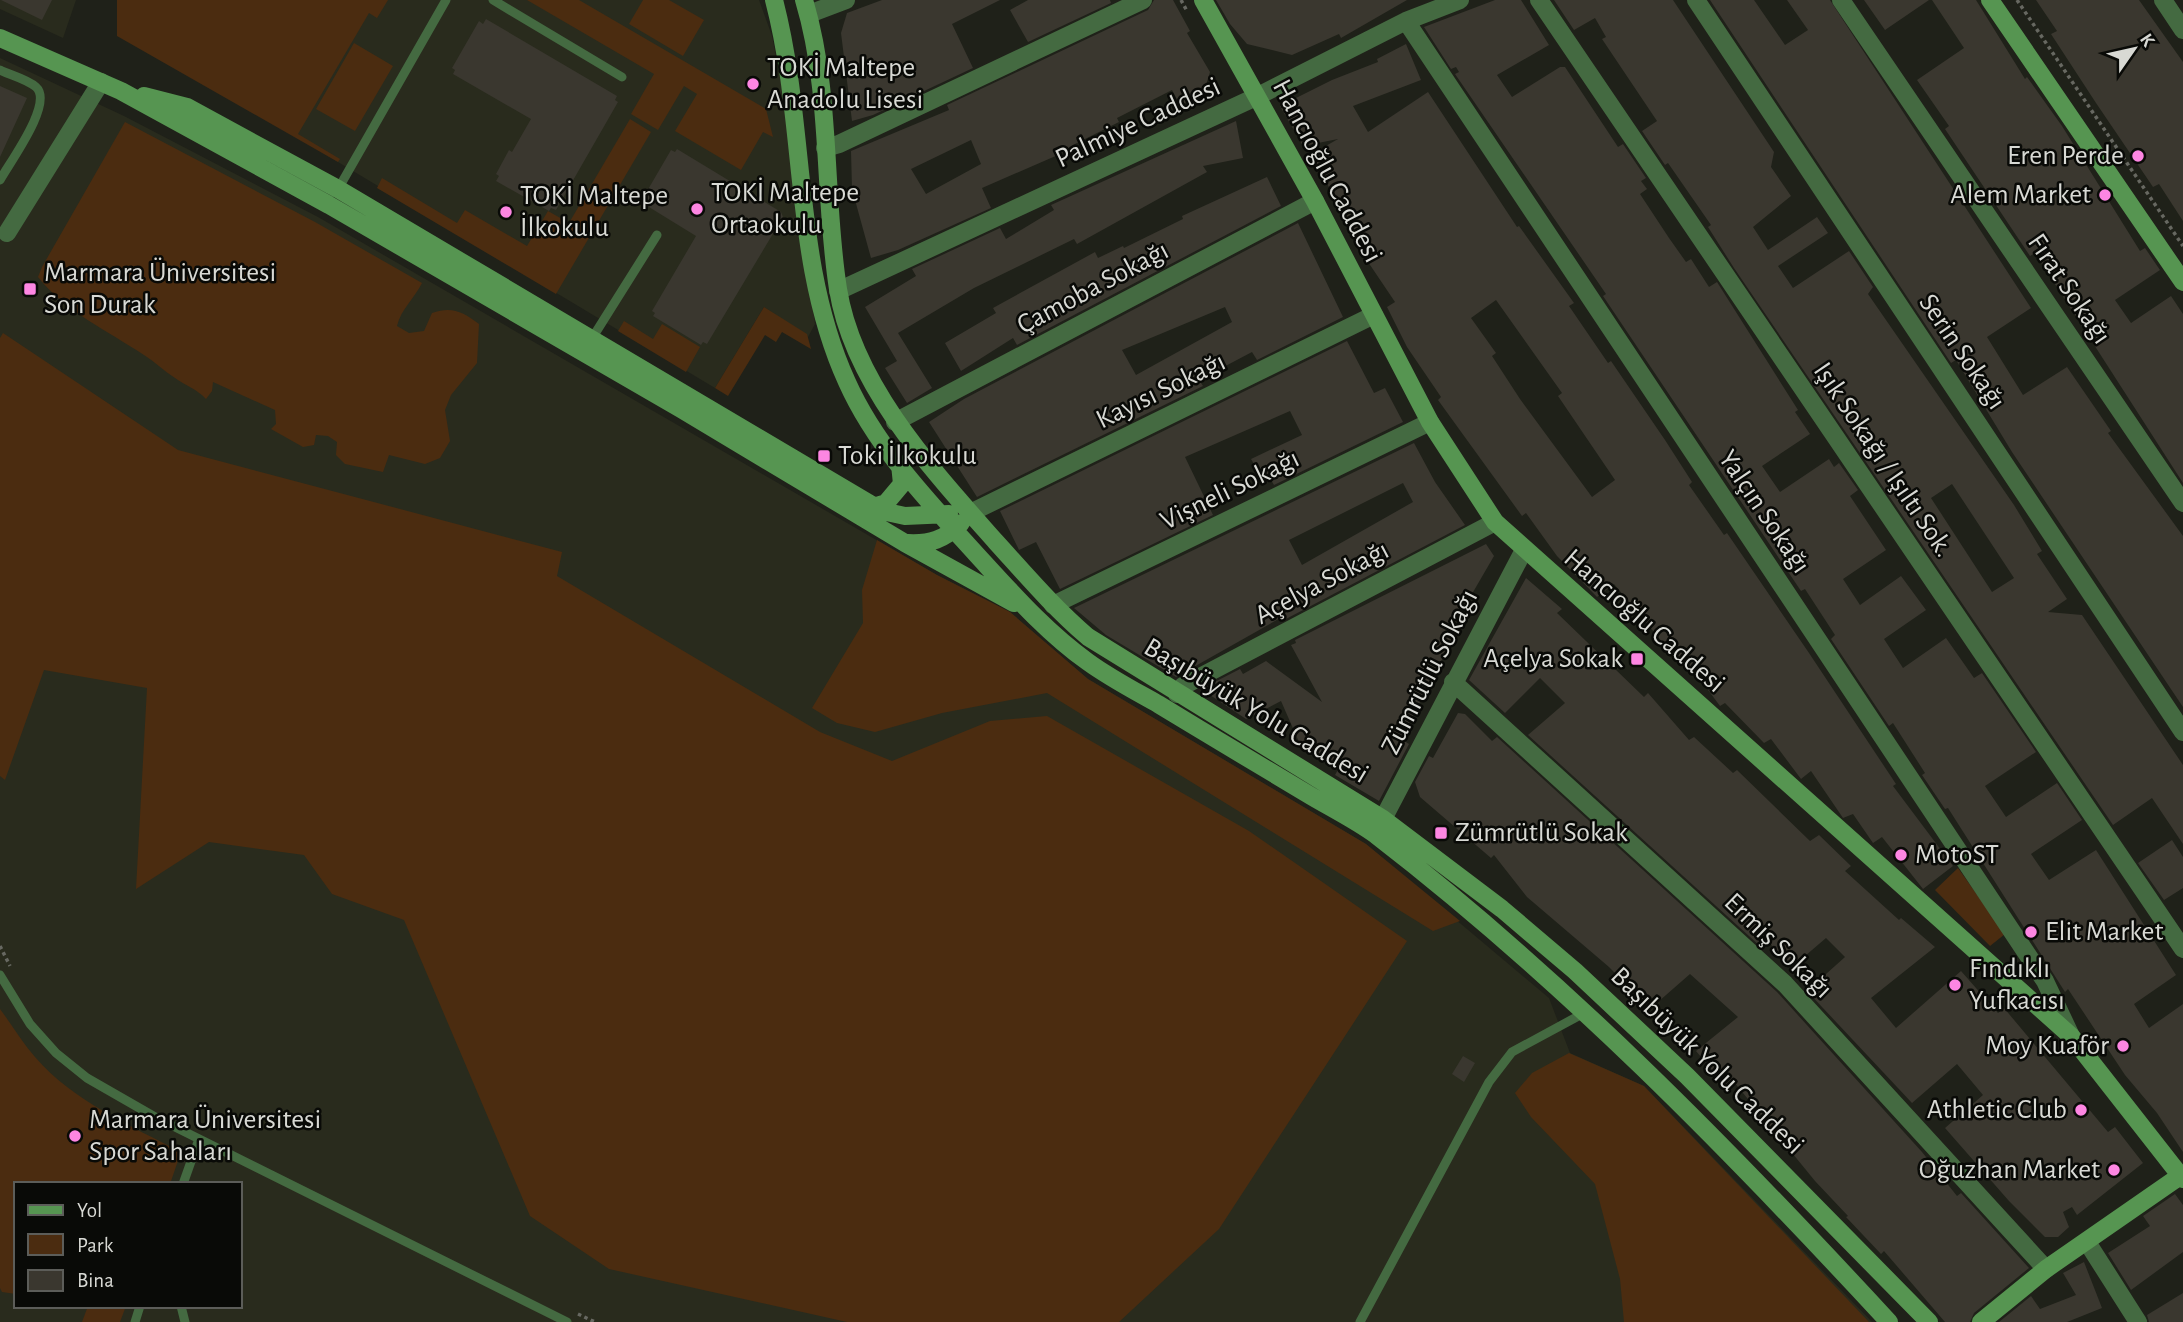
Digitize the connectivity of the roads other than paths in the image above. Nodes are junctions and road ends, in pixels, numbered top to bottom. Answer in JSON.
{"nodes":[{"id":1,"x":446,"y":0,"type":"edge"},
{"id":2,"x":494,"y":0,"type":"edge"},
{"id":3,"x":774,"y":0,"type":"edge"},
{"id":4,"x":846,"y":0,"type":"edge"},
{"id":5,"x":1143,"y":0,"type":"edge"},
{"id":6,"x":1203,"y":0,"type":"edge"},
{"id":7,"x":1460,"y":0,"type":"edge"},
{"id":8,"x":1539,"y":0,"type":"edge"},
{"id":9,"x":1696,"y":0,"type":"edge"},
{"id":10,"x":1841,"y":0,"type":"edge"},
{"id":11,"x":1990,"y":0,"type":"edge"},
{"id":12,"x":2162,"y":0,"type":"edge"},
{"id":13,"x":806,"y":7,"type":"edge"},
{"id":14,"x":1406,"y":21,"type":"junction"},
{"id":15,"x":2183,"y":30,"type":"edge"},
{"id":16,"x":0,"y":38,"type":"edge"},
{"id":17,"x":0,"y":70,"type":"edge"},
{"id":18,"x":622,"y":77,"type":"dead end"},
{"id":19,"x":101,"y":82,"type":"junction"},
{"id":20,"x":1258,"y":96,"type":"junction"},
{"id":21,"x":825,"y":148,"type":"junction"},
{"id":22,"x":0,"y":180,"type":"edge"},
{"id":23,"x":333,"y":197,"type":"junction"},
{"id":24,"x":1315,"y":201,"type":"junction"},
{"id":25,"x":4,"y":231,"type":"edge"},
{"id":26,"x":657,"y":235,"type":"dead end"},
{"id":27,"x":2183,"y":282,"type":"edge"},
{"id":28,"x":838,"y":291,"type":"junction"},
{"id":29,"x":1374,"y":315,"type":"junction"},
{"id":30,"x":588,"y":346,"type":"junction"},
{"id":31,"x":895,"y":422,"type":"junction"},
{"id":32,"x":1430,"y":422,"type":"junction"},
{"id":33,"x":900,"y":464,"type":"junction"},
{"id":34,"x":2183,"y":503,"type":"edge"},
{"id":35,"x":873,"y":507,"type":"junction"},
{"id":36,"x":970,"y":513,"type":"junction"},
{"id":37,"x":941,"y":514,"type":"junction"},
{"id":38,"x":1495,"y":522,"type":"junction"},
{"id":39,"x":954,"y":530,"type":"junction"},
{"id":40,"x":905,"y":543,"type":"junction"},
{"id":41,"x":1524,"y":550,"type":"junction"},
{"id":42,"x":1053,"y":606,"type":"junction"},
{"id":43,"x":1028,"y":611,"type":"junction"},
{"id":44,"x":1453,"y":682,"type":"junction"},
{"id":45,"x":1177,"y":694,"type":"junction"},
{"id":46,"x":2183,"y":732,"type":"edge"},
{"id":47,"x":1383,"y":819,"type":"junction"},
{"id":48,"x":2183,"y":949,"type":"edge"},
{"id":49,"x":0,"y":975,"type":"edge"},
{"id":50,"x":1584,"y":1013,"type":"junction"},
{"id":51,"x":2071,"y":1036,"type":"junction"},
{"id":52,"x":199,"y":1139,"type":"junction"},
{"id":53,"x":2182,"y":1176,"type":"edge"},
{"id":54,"x":184,"y":1182,"type":"edge"},
{"id":55,"x":2087,"y":1242,"type":"junction"},
{"id":56,"x":2046,"y":1269,"type":"junction"},
{"id":57,"x":567,"y":1322,"type":"edge"},
{"id":58,"x":1360,"y":1322,"type":"edge"},
{"id":59,"x":1889,"y":1322,"type":"edge"},
{"id":60,"x":1929,"y":1322,"type":"edge"},
{"id":61,"x":1980,"y":1322,"type":"edge"},
{"id":62,"x":2138,"y":1322,"type":"edge"}],
"edges":[{"from":1,"to":23,"type":"lane"},
{"from":2,"to":18,"type":"lane"},
{"from":3,"to":33,"type":"street","name":"Başıbüyük Yolu Caddesi"},
{"from":4,"to":13,"type":"street"},
{"from":5,"to":21,"type":"street"},
{"from":6,"to":20,"type":"street","name":"Hancıoğlu Caddesi"},
{"from":7,"to":14,"type":"street","name":"Palmiye Caddesi"},
{"from":8,"to":48,"type":"street","name":"Işık Sokağı / Işıltı Sok."},
{"from":9,"to":46,"type":"street","name":"Serin Sokağı"},
{"from":10,"to":34,"type":"street","name":"Fırat Sokağı"},
{"from":11,"to":27,"type":"street"},
{"from":12,"to":15,"type":"street"},
{"from":13,"to":21,"type":"street","name":"Başıbüyük Yolu Caddesi"},
{"from":14,"to":20,"type":"street","name":"Palmiye Caddesi"},
{"from":14,"to":51,"type":"street","name":"Yalçın Sokağı"},
{"from":16,"to":19,"type":"street"},
{"from":17,"to":22,"type":"lane"},
{"from":19,"to":23,"type":"street"},
{"from":19,"to":25,"type":"street"},
{"from":20,"to":24,"type":"street","name":"Hancıoğlu Caddesi"},
{"from":20,"to":28,"type":"street","name":"Palmiye Caddesi"},
{"from":21,"to":28,"type":"street","name":"Başıbüyük Yolu Caddesi"},
{"from":23,"to":30,"type":"street"},
{"from":24,"to":29,"type":"street","name":"Hancıoğlu Caddesi"},
{"from":24,"to":31,"type":"street","name":"Çamoba Sokağı"},
{"from":26,"to":30,"type":"lane"},
{"from":28,"to":31,"type":"street","name":"Başıbüyük Yolu Caddesi"},
{"from":29,"to":32,"type":"street","name":"Hancıoğlu Caddesi"},
{"from":29,"to":36,"type":"street","name":"Kayısı Sokağı"},
{"from":30,"to":35,"type":"street"},
{"from":30,"to":40,"type":"street"},
{"from":31,"to":36,"type":"street","name":"Başıbüyük Yolu Caddesi"},
{"from":32,"to":38,"type":"street","name":"Hancıoğlu Caddesi"},
{"from":32,"to":42,"type":"street","name":"Vişneli Sokağı"},
{"from":33,"to":35,"type":"street"},
{"from":33,"to":37,"type":"street","name":"Başıbüyük Yolu Caddesi"},
{"from":35,"to":37,"type":"street"},
{"from":36,"to":37,"type":"street"},
{"from":36,"to":39,"type":"street"},
{"from":36,"to":42,"type":"street","name":"Başıbüyük Yolu Caddesi"},
{"from":37,"to":39,"type":"street","name":"Başıbüyük Yolu Caddesi"},
{"from":38,"to":41,"type":"street","name":"Hancıoğlu Caddesi"},
{"from":38,"to":45,"type":"street","name":"Açelya Sokağı"},
{"from":39,"to":40,"type":"street"},
{"from":39,"to":43,"type":"street","name":"Başıbüyük Yolu Caddesi"},
{"from":40,"to":43,"type":"street"},
{"from":41,"to":44,"type":"street","name":"Zümrütlü Sokağı"},
{"from":41,"to":51,"type":"street","name":"Hancıoğlu Caddesi"},
{"from":42,"to":45,"type":"street","name":"Başıbüyük Yolu Caddesi"},
{"from":43,"to":50,"type":"street","name":"Başıbüyük Yolu Caddesi"},
{"from":44,"to":47,"type":"street","name":"Zümrütlü Sokağı"},
{"from":44,"to":56,"type":"street","name":"Ermiş Sokağı"},
{"from":45,"to":47,"type":"street","name":"Başıbüyük Yolu Caddesi"},
{"from":47,"to":60,"type":"street","name":"Başıbüyük Yolu Caddesi"},
{"from":49,"to":52,"type":"lane"},
{"from":50,"to":58,"type":"lane"},
{"from":50,"to":59,"type":"street","name":"Başıbüyük Yolu Caddesi"},
{"from":51,"to":53,"type":"street","name":"Hancıoğlu Caddesi"},
{"from":52,"to":54,"type":"lane"},
{"from":52,"to":57,"type":"lane"},
{"from":53,"to":55,"type":"street"},
{"from":55,"to":56,"type":"street"},
{"from":55,"to":62,"type":"street"},
{"from":56,"to":61,"type":"street"}]}
